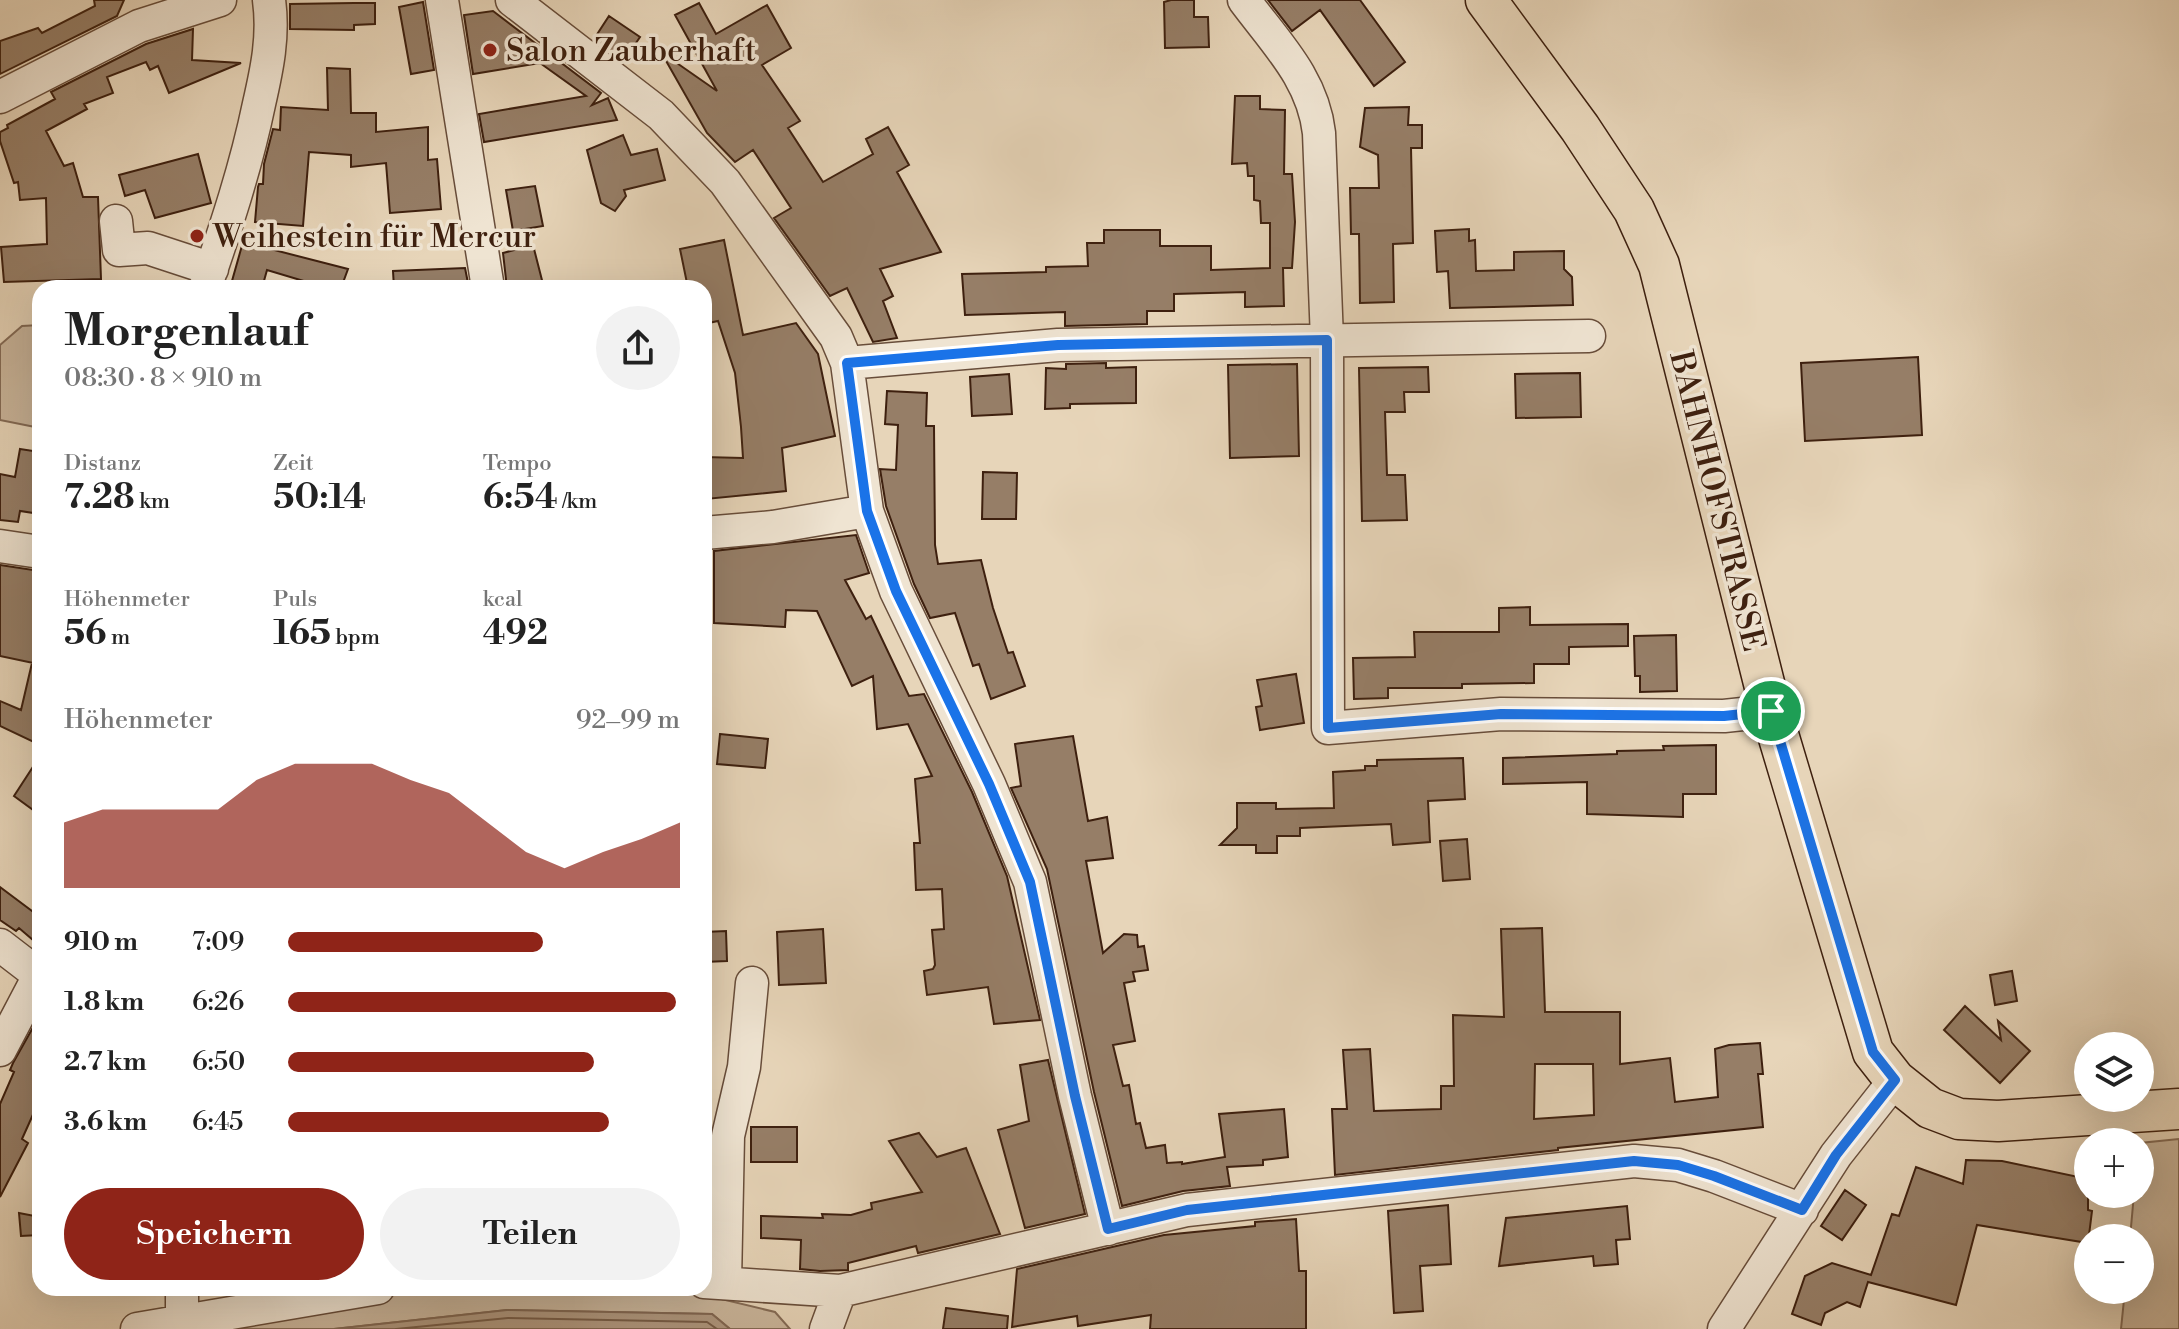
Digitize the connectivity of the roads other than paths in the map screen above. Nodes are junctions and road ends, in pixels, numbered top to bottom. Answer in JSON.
{"nodes":[{"id":1,"x":220,"y":0,"type":"edge"},
{"id":2,"x":269,"y":0,"type":"edge"},
{"id":3,"x":442,"y":0,"type":"edge"},
{"id":4,"x":512,"y":0,"type":"edge"},
{"id":5,"x":1244,"y":0,"type":"edge"},
{"id":6,"x":1486,"y":0,"type":"edge"},
{"id":7,"x":137,"y":13,"type":"edge"},
{"id":8,"x":0,"y":97,"type":"edge"},
{"id":9,"x":116,"y":221,"type":"dead end"},
{"id":10,"x":209,"y":278,"type":"edge"},
{"id":11,"x":487,"y":280,"type":"edge"},
{"id":12,"x":1589,"y":336,"type":"dead end"},
{"id":13,"x":1327,"y":340,"type":"junction"},
{"id":14,"x":847,"y":363,"type":"junction"},
{"id":15,"x":867,"y":511,"type":"junction"},
{"id":16,"x":712,"y":532,"type":"edge"},
{"id":17,"x":0,"y":546,"type":"edge"},
{"id":18,"x":32,"y":551,"type":"edge"},
{"id":19,"x":1771,"y":711,"type":"junction"},
{"id":20,"x":0,"y":945,"type":"edge"},
{"id":21,"x":32,"y":969,"type":"edge"},
{"id":22,"x":752,"y":983,"type":"dead end"},
{"id":23,"x":32,"y":990,"type":"edge"},
{"id":24,"x":0,"y":1050,"type":"edge"},
{"id":25,"x":1895,"y":1080,"type":"junction"},
{"id":26,"x":2179,"y":1109,"type":"edge"},
{"id":27,"x":1802,"y":1210,"type":"junction"},
{"id":28,"x":1108,"y":1229,"type":"junction"},
{"id":29,"x":715,"y":1282,"type":"edge"},
{"id":30,"x":840,"y":1291,"type":"junction"},
{"id":31,"x":182,"y":1296,"type":"edge"},
{"id":32,"x":330,"y":1296,"type":"edge"},
{"id":33,"x":182,"y":1321,"type":"junction"},
{"id":34,"x":137,"y":1329,"type":"edge"},
{"id":35,"x":826,"y":1329,"type":"edge"},
{"id":36,"x":1724,"y":1329,"type":"edge"}],
"edges":[{"from":1,"to":7,"type":"street"},
{"from":2,"to":10,"type":"street"},
{"from":3,"to":11,"type":"street"},
{"from":4,"to":14,"type":"street"},
{"from":5,"to":13,"type":"street"},
{"from":6,"to":19,"type":"main road","name":"BAHNHOFSTRASSE"},
{"from":7,"to":8,"type":"street"},
{"from":9,"to":10,"type":"street"},
{"from":12,"to":13,"type":"street"},
{"from":13,"to":14,"type":"street"},
{"from":13,"to":19,"type":"street"},
{"from":14,"to":15,"type":"street"},
{"from":15,"to":16,"type":"street"},
{"from":15,"to":28,"type":"street"},
{"from":17,"to":18,"type":"street"},
{"from":19,"to":25,"type":"main road","name":"BAHNHOFSTRASSE"},
{"from":20,"to":21,"type":"street"},
{"from":22,"to":29,"type":"street"},
{"from":23,"to":24,"type":"street"},
{"from":25,"to":26,"type":"main road","name":"BAHNHOFSTRASSE"},
{"from":25,"to":27,"type":"street"},
{"from":27,"to":28,"type":"street"},
{"from":27,"to":36,"type":"street"},
{"from":28,"to":30,"type":"street"},
{"from":29,"to":30,"type":"street"},
{"from":30,"to":35,"type":"street"},
{"from":31,"to":33,"type":"street"},
{"from":32,"to":33,"type":"street"},
{"from":33,"to":34,"type":"street"}]}
